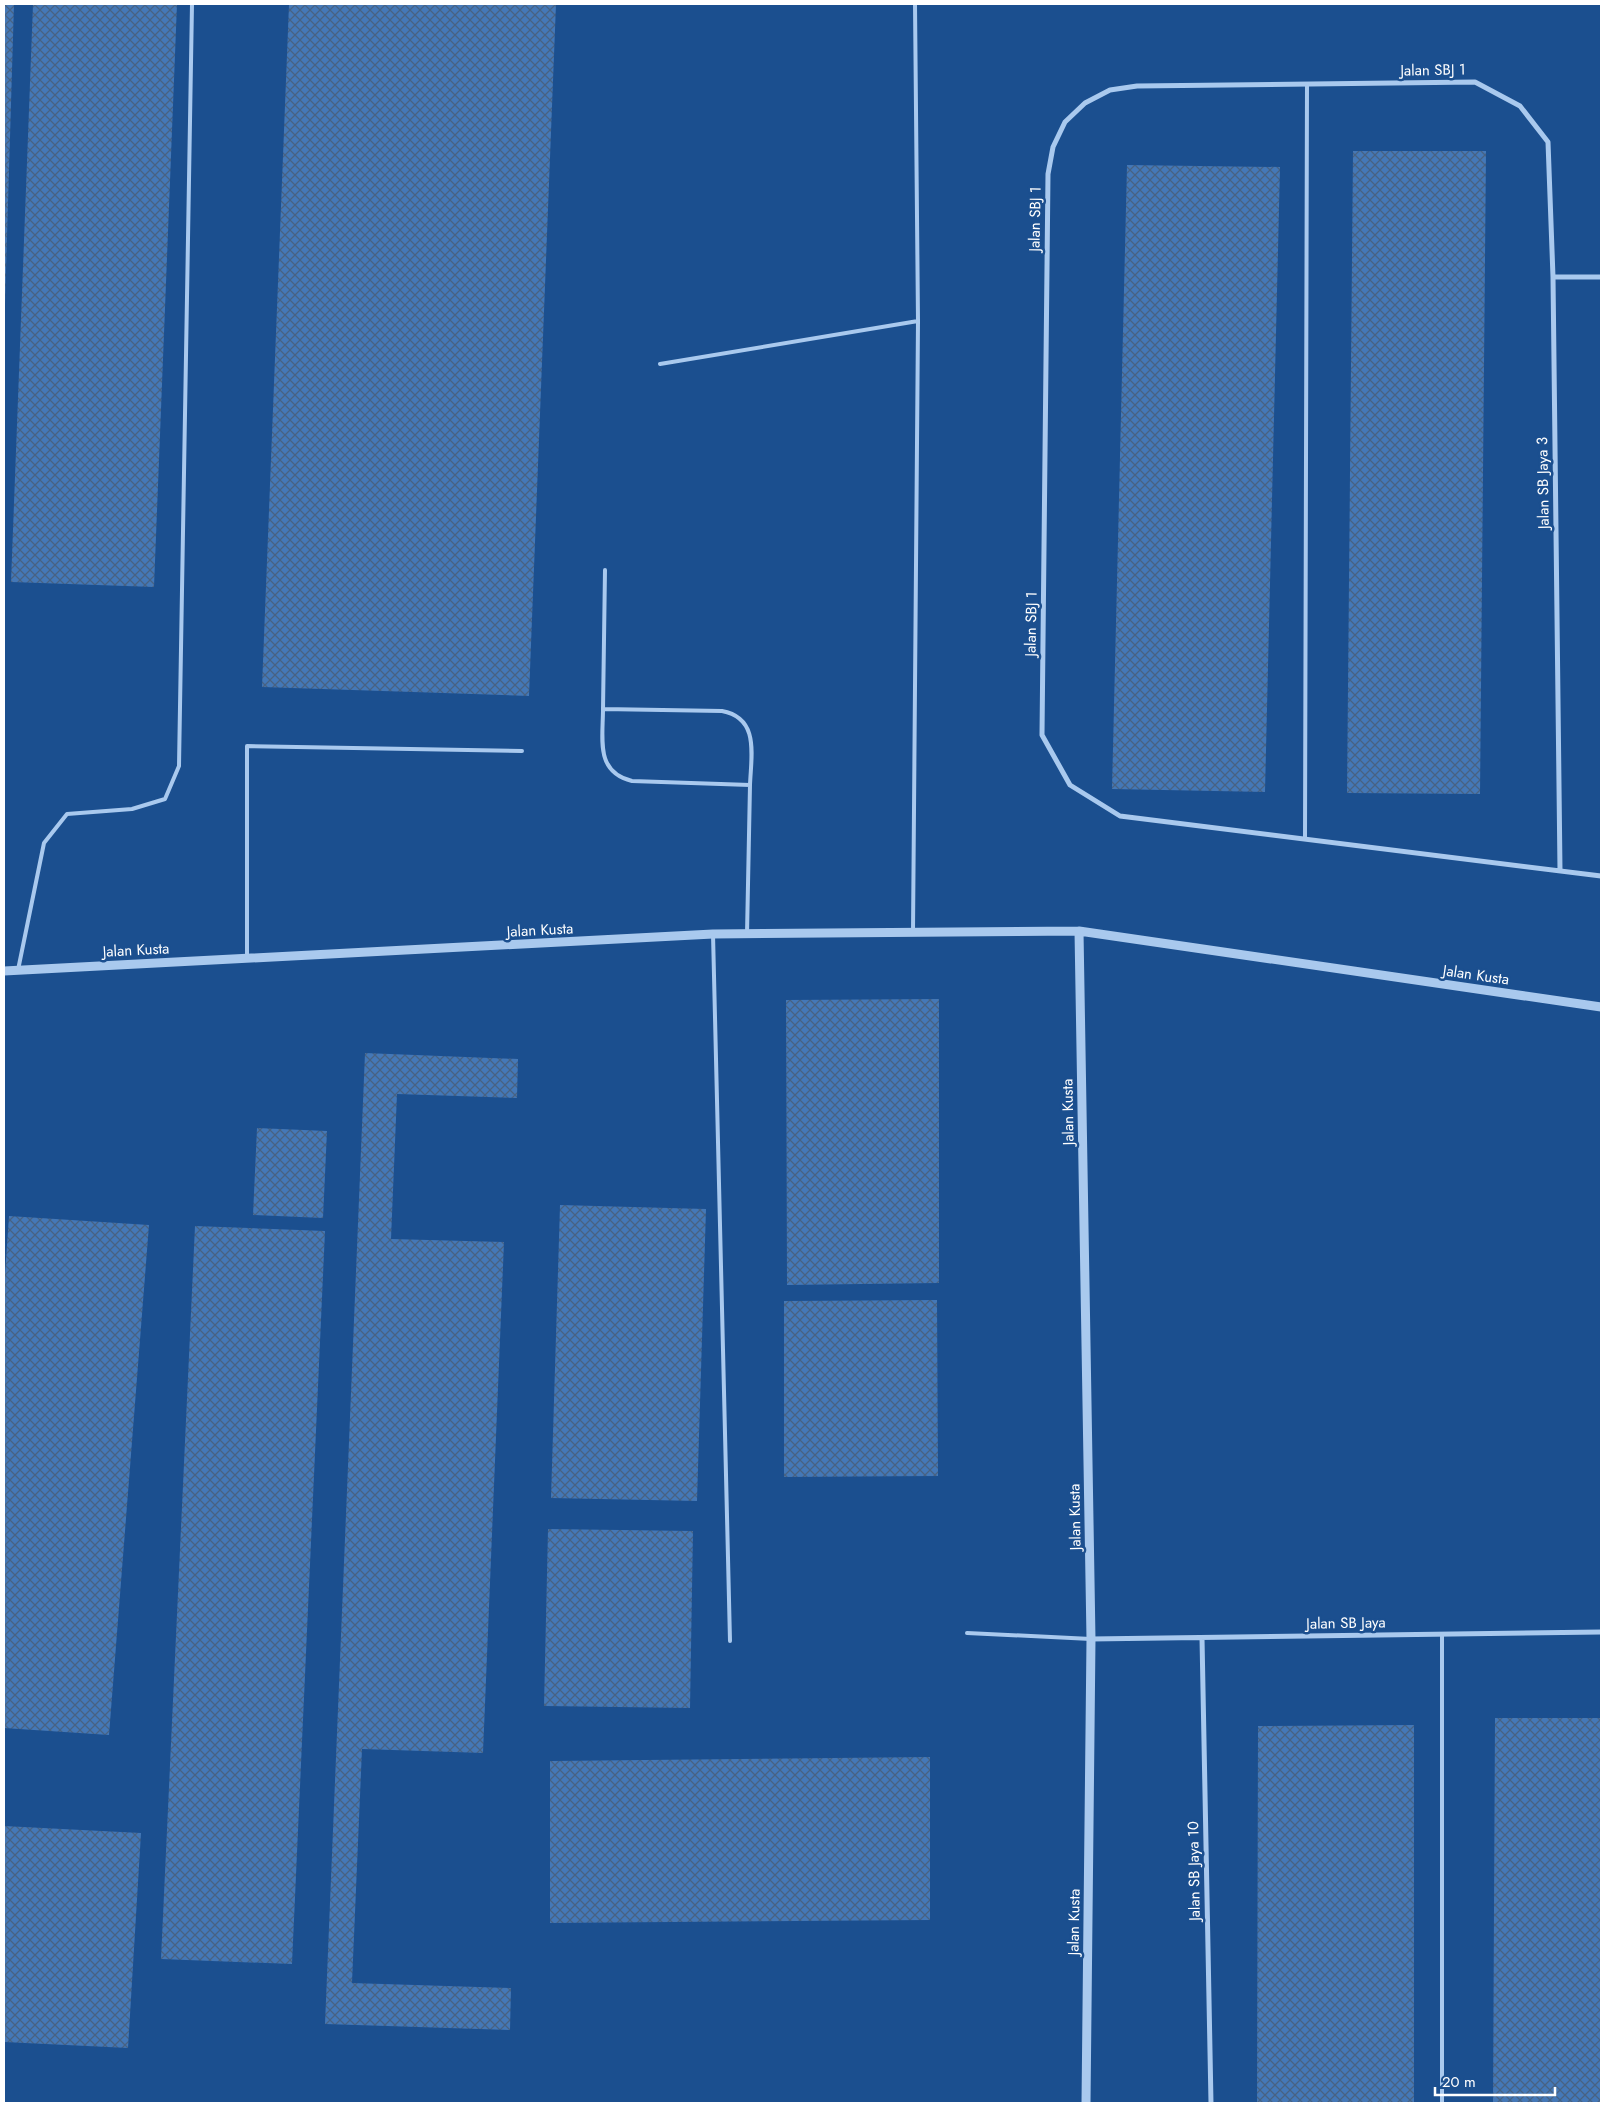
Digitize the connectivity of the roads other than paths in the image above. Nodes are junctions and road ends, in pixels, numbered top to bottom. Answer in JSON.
{"nodes":[{"id":1,"x":192,"y":4,"type":"edge"},
{"id":2,"x":915,"y":4,"type":"edge"},
{"id":3,"x":1307,"y":84,"type":"junction"},
{"id":4,"x":1520,"y":106,"type":"joint"},
{"id":5,"x":1553,"y":277,"type":"junction"},
{"id":6,"x":1601,"y":277,"type":"edge"},
{"id":7,"x":918,"y":321,"type":"junction"},
{"id":8,"x":660,"y":364,"type":"dead end"},
{"id":9,"x":605,"y":570,"type":"dead end"},
{"id":10,"x":603,"y":709,"type":"junction"},
{"id":11,"x":522,"y":751,"type":"dead end"},
{"id":12,"x":750,"y":785,"type":"junction"},
{"id":13,"x":1306,"y":838,"type":"junction"},
{"id":14,"x":1560,"y":870,"type":"junction"},
{"id":15,"x":1601,"y":876,"type":"edge"},
{"id":16,"x":1079,"y":931,"type":"junction"},
{"id":17,"x":913,"y":932,"type":"junction"},
{"id":18,"x":713,"y":934,"type":"junction"},
{"id":19,"x":747,"y":934,"type":"junction"},
{"id":20,"x":247,"y":959,"type":"junction"},
{"id":21,"x":18,"y":970,"type":"junction"},
{"id":22,"x":4,"y":971,"type":"edge"},
{"id":23,"x":1601,"y":1007,"type":"edge"},
{"id":24,"x":1601,"y":1632,"type":"edge"},
{"id":25,"x":967,"y":1633,"type":"dead end"},
{"id":26,"x":1442,"y":1634,"type":"junction"},
{"id":27,"x":1202,"y":1638,"type":"junction"},
{"id":28,"x":1091,"y":1639,"type":"junction"},
{"id":29,"x":730,"y":1641,"type":"dead end"},
{"id":30,"x":1086,"y":2103,"type":"edge"},
{"id":31,"x":1211,"y":2103,"type":"edge"},
{"id":32,"x":1442,"y":2103,"type":"edge"}],
"edges":[{"from":1,"to":21,"type":"lane"},
{"from":2,"to":7,"type":"lane"},
{"from":3,"to":4,"type":"street","name":"Jalan SBJ 1"},
{"from":3,"to":13,"type":"lane"},
{"from":3,"to":13,"type":"street","name":"Jalan SBJ 1"},
{"from":4,"to":5,"type":"street","name":"Jalan SB Jaya 3"},
{"from":5,"to":6,"type":"street"},
{"from":5,"to":14,"type":"street","name":"Jalan SB Jaya 3"},
{"from":7,"to":8,"type":"lane"},
{"from":7,"to":17,"type":"lane"},
{"from":9,"to":10,"type":"lane"},
{"from":10,"to":12,"type":"lane"},
{"from":10,"to":12,"type":"lane"},
{"from":11,"to":20,"type":"lane"},
{"from":12,"to":19,"type":"lane"},
{"from":13,"to":14,"type":"street"},
{"from":14,"to":15,"type":"street"},
{"from":16,"to":17,"type":"street","name":"Jalan Kusta"},
{"from":16,"to":23,"type":"street","name":"Jalan Kusta"},
{"from":16,"to":28,"type":"street","name":"Jalan Kusta"},
{"from":17,"to":19,"type":"street","name":"Jalan Kusta"},
{"from":18,"to":19,"type":"street","name":"Jalan Kusta"},
{"from":18,"to":20,"type":"street","name":"Jalan Kusta"},
{"from":18,"to":29,"type":"lane"},
{"from":20,"to":21,"type":"street","name":"Jalan Kusta"},
{"from":21,"to":22,"type":"street","name":"Jalan Kusta"},
{"from":24,"to":26,"type":"street","name":"Jalan SB Jaya"},
{"from":25,"to":28,"type":"lane"},
{"from":26,"to":27,"type":"street","name":"Jalan SB Jaya"},
{"from":26,"to":32,"type":"lane"},
{"from":27,"to":28,"type":"street","name":"Jalan SB Jaya"},
{"from":27,"to":31,"type":"street","name":"Jalan SB Jaya 10"},
{"from":28,"to":30,"type":"street","name":"Jalan Kusta"}]}
